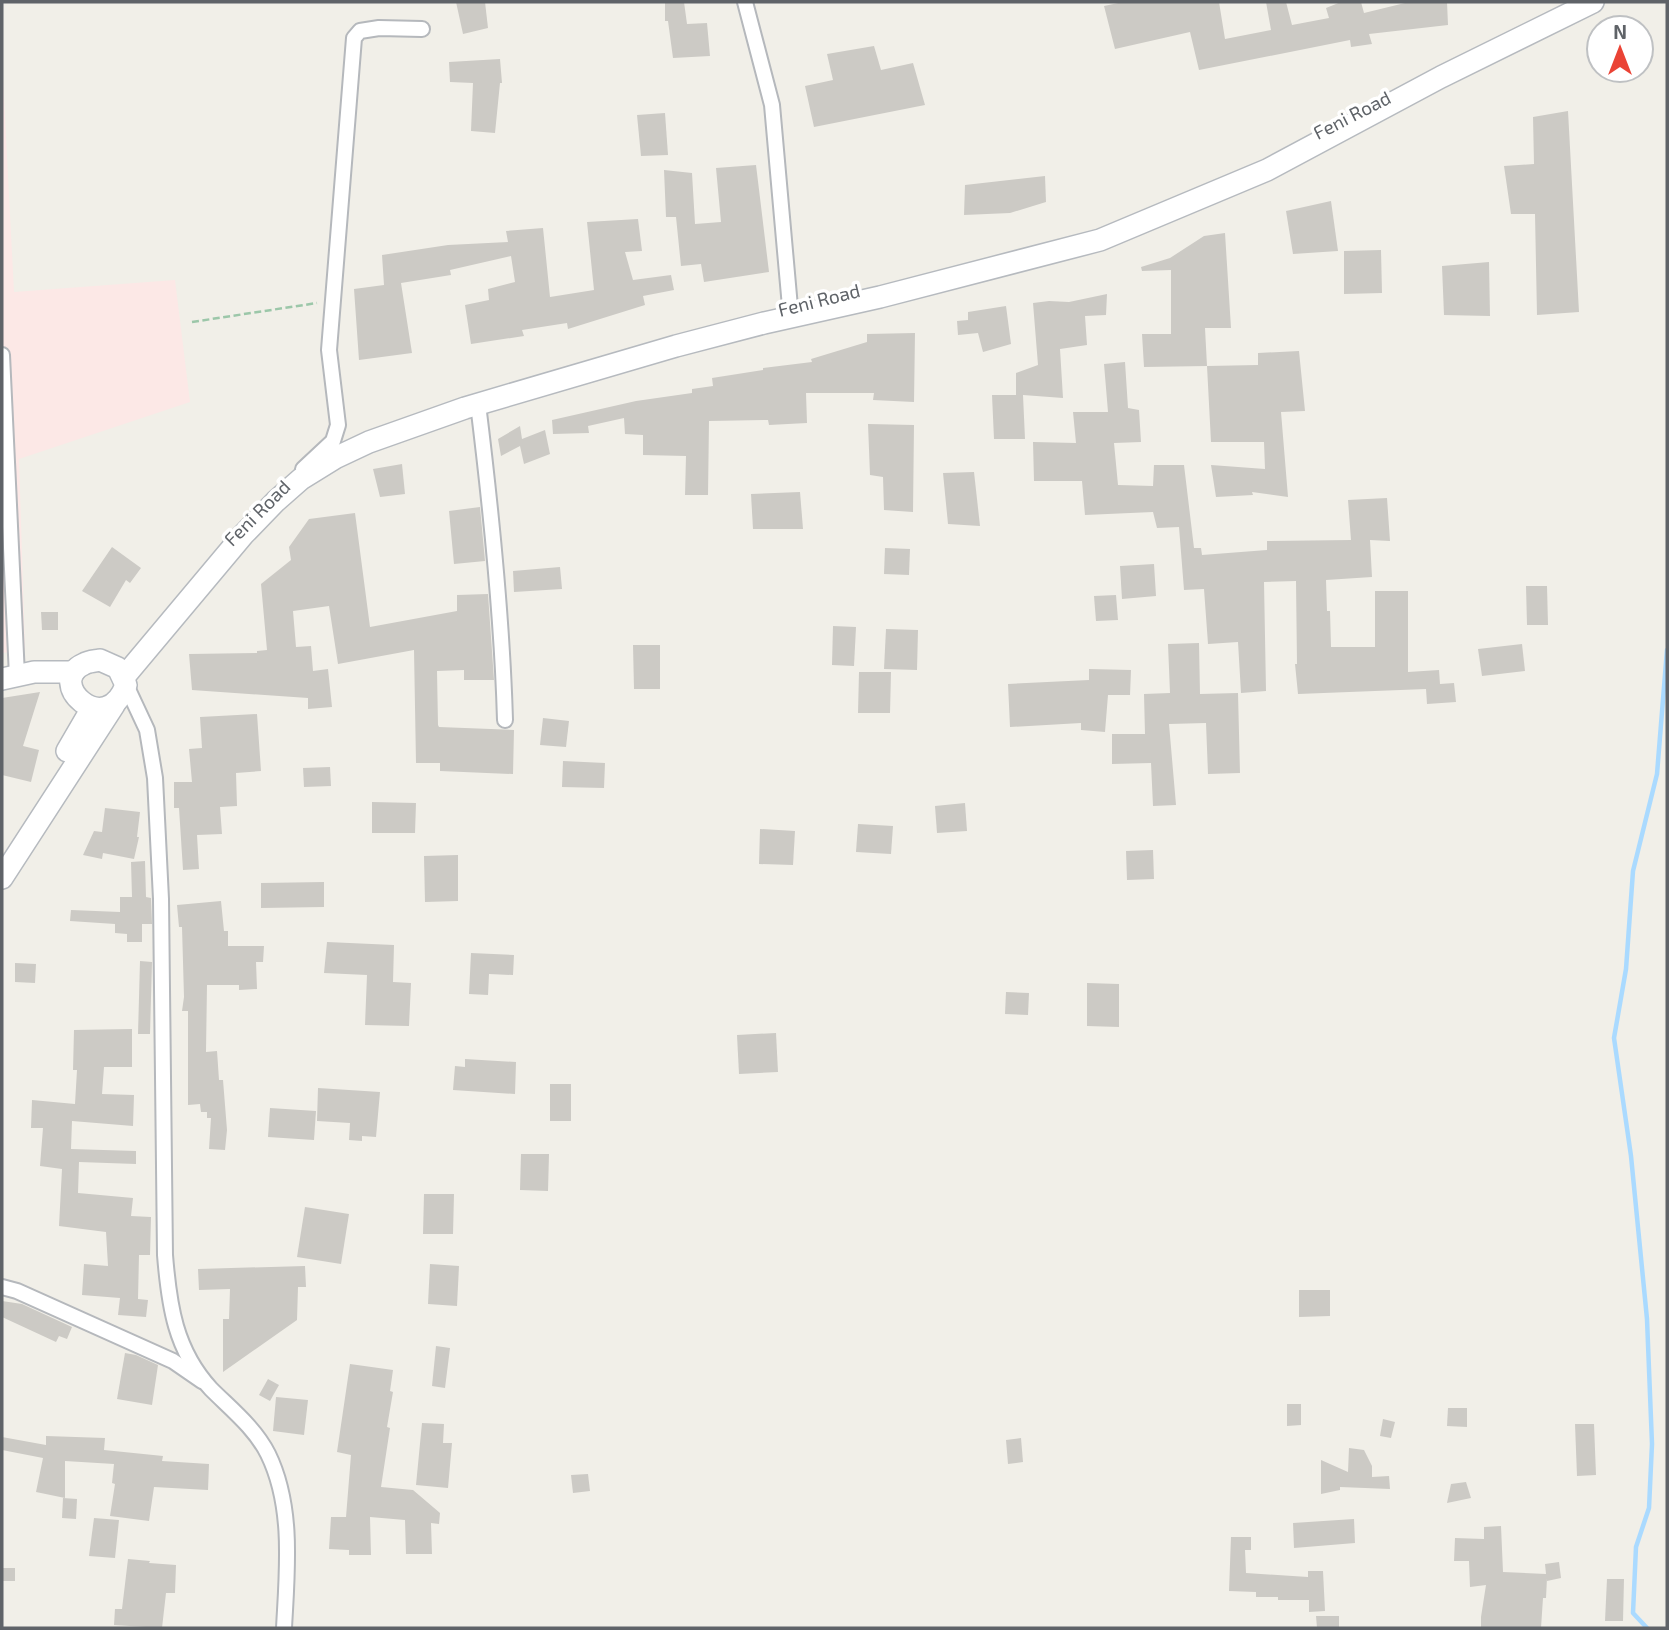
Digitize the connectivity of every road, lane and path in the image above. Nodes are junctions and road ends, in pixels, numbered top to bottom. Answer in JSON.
{"nodes":[{"id":1,"x":744,"y":2,"type":"edge"},
{"id":2,"x":1574,"y":2,"type":"edge"},
{"id":3,"x":1593,"y":2,"type":"edge"},
{"id":4,"x":422,"y":29,"type":"dead end"},
{"id":5,"x":334,"y":301,"type":"junction"},
{"id":6,"x":790,"y":307,"type":"junction"},
{"id":7,"x":192,"y":322,"type":"dead end"},
{"id":8,"x":2,"y":355,"type":"edge"},
{"id":9,"x":478,"y":404,"type":"junction"},
{"id":10,"x":303,"y":469,"type":"junction"},
{"id":11,"x":74,"y":672,"type":"junction"},
{"id":12,"x":122,"y":676,"type":"junction"},
{"id":13,"x":10,"y":677,"type":"edge"},
{"id":14,"x":114,"y":705,"type":"junction"},
{"id":15,"x":92,"y":708,"type":"junction"},
{"id":16,"x":505,"y":720,"type":"dead end"},
{"id":17,"x":2,"y":857,"type":"edge"},
{"id":18,"x":2,"y":878,"type":"edge"},
{"id":19,"x":2,"y":1287,"type":"edge"},
{"id":20,"x":209,"y":1386,"type":"junction"},
{"id":21,"x":284,"y":1628,"type":"edge"}],
"edges":[{"from":1,"to":6,"type":"street"},
{"from":2,"to":6,"type":"main road","name":"Feni Road"},
{"from":3,"to":9,"type":"main road"},
{"from":4,"to":5,"type":"street"},
{"from":5,"to":7,"type":"path"},
{"from":5,"to":10,"type":"street"},
{"from":6,"to":10,"type":"main road","name":"Feni Road"},
{"from":8,"to":13,"type":"street"},
{"from":9,"to":12,"type":"main road"},
{"from":9,"to":16,"type":"street"},
{"from":10,"to":12,"type":"main road","name":"Feni Road"},
{"from":11,"to":12,"type":"main road"},
{"from":11,"to":13,"type":"main road"},
{"from":11,"to":15,"type":"main road"},
{"from":12,"to":14,"type":"main road"},
{"from":12,"to":20,"type":"street"},
{"from":14,"to":15,"type":"main road"},
{"from":14,"to":18,"type":"main road"},
{"from":15,"to":17,"type":"main road"},
{"from":19,"to":20,"type":"street"},
{"from":20,"to":21,"type":"street"}]}
